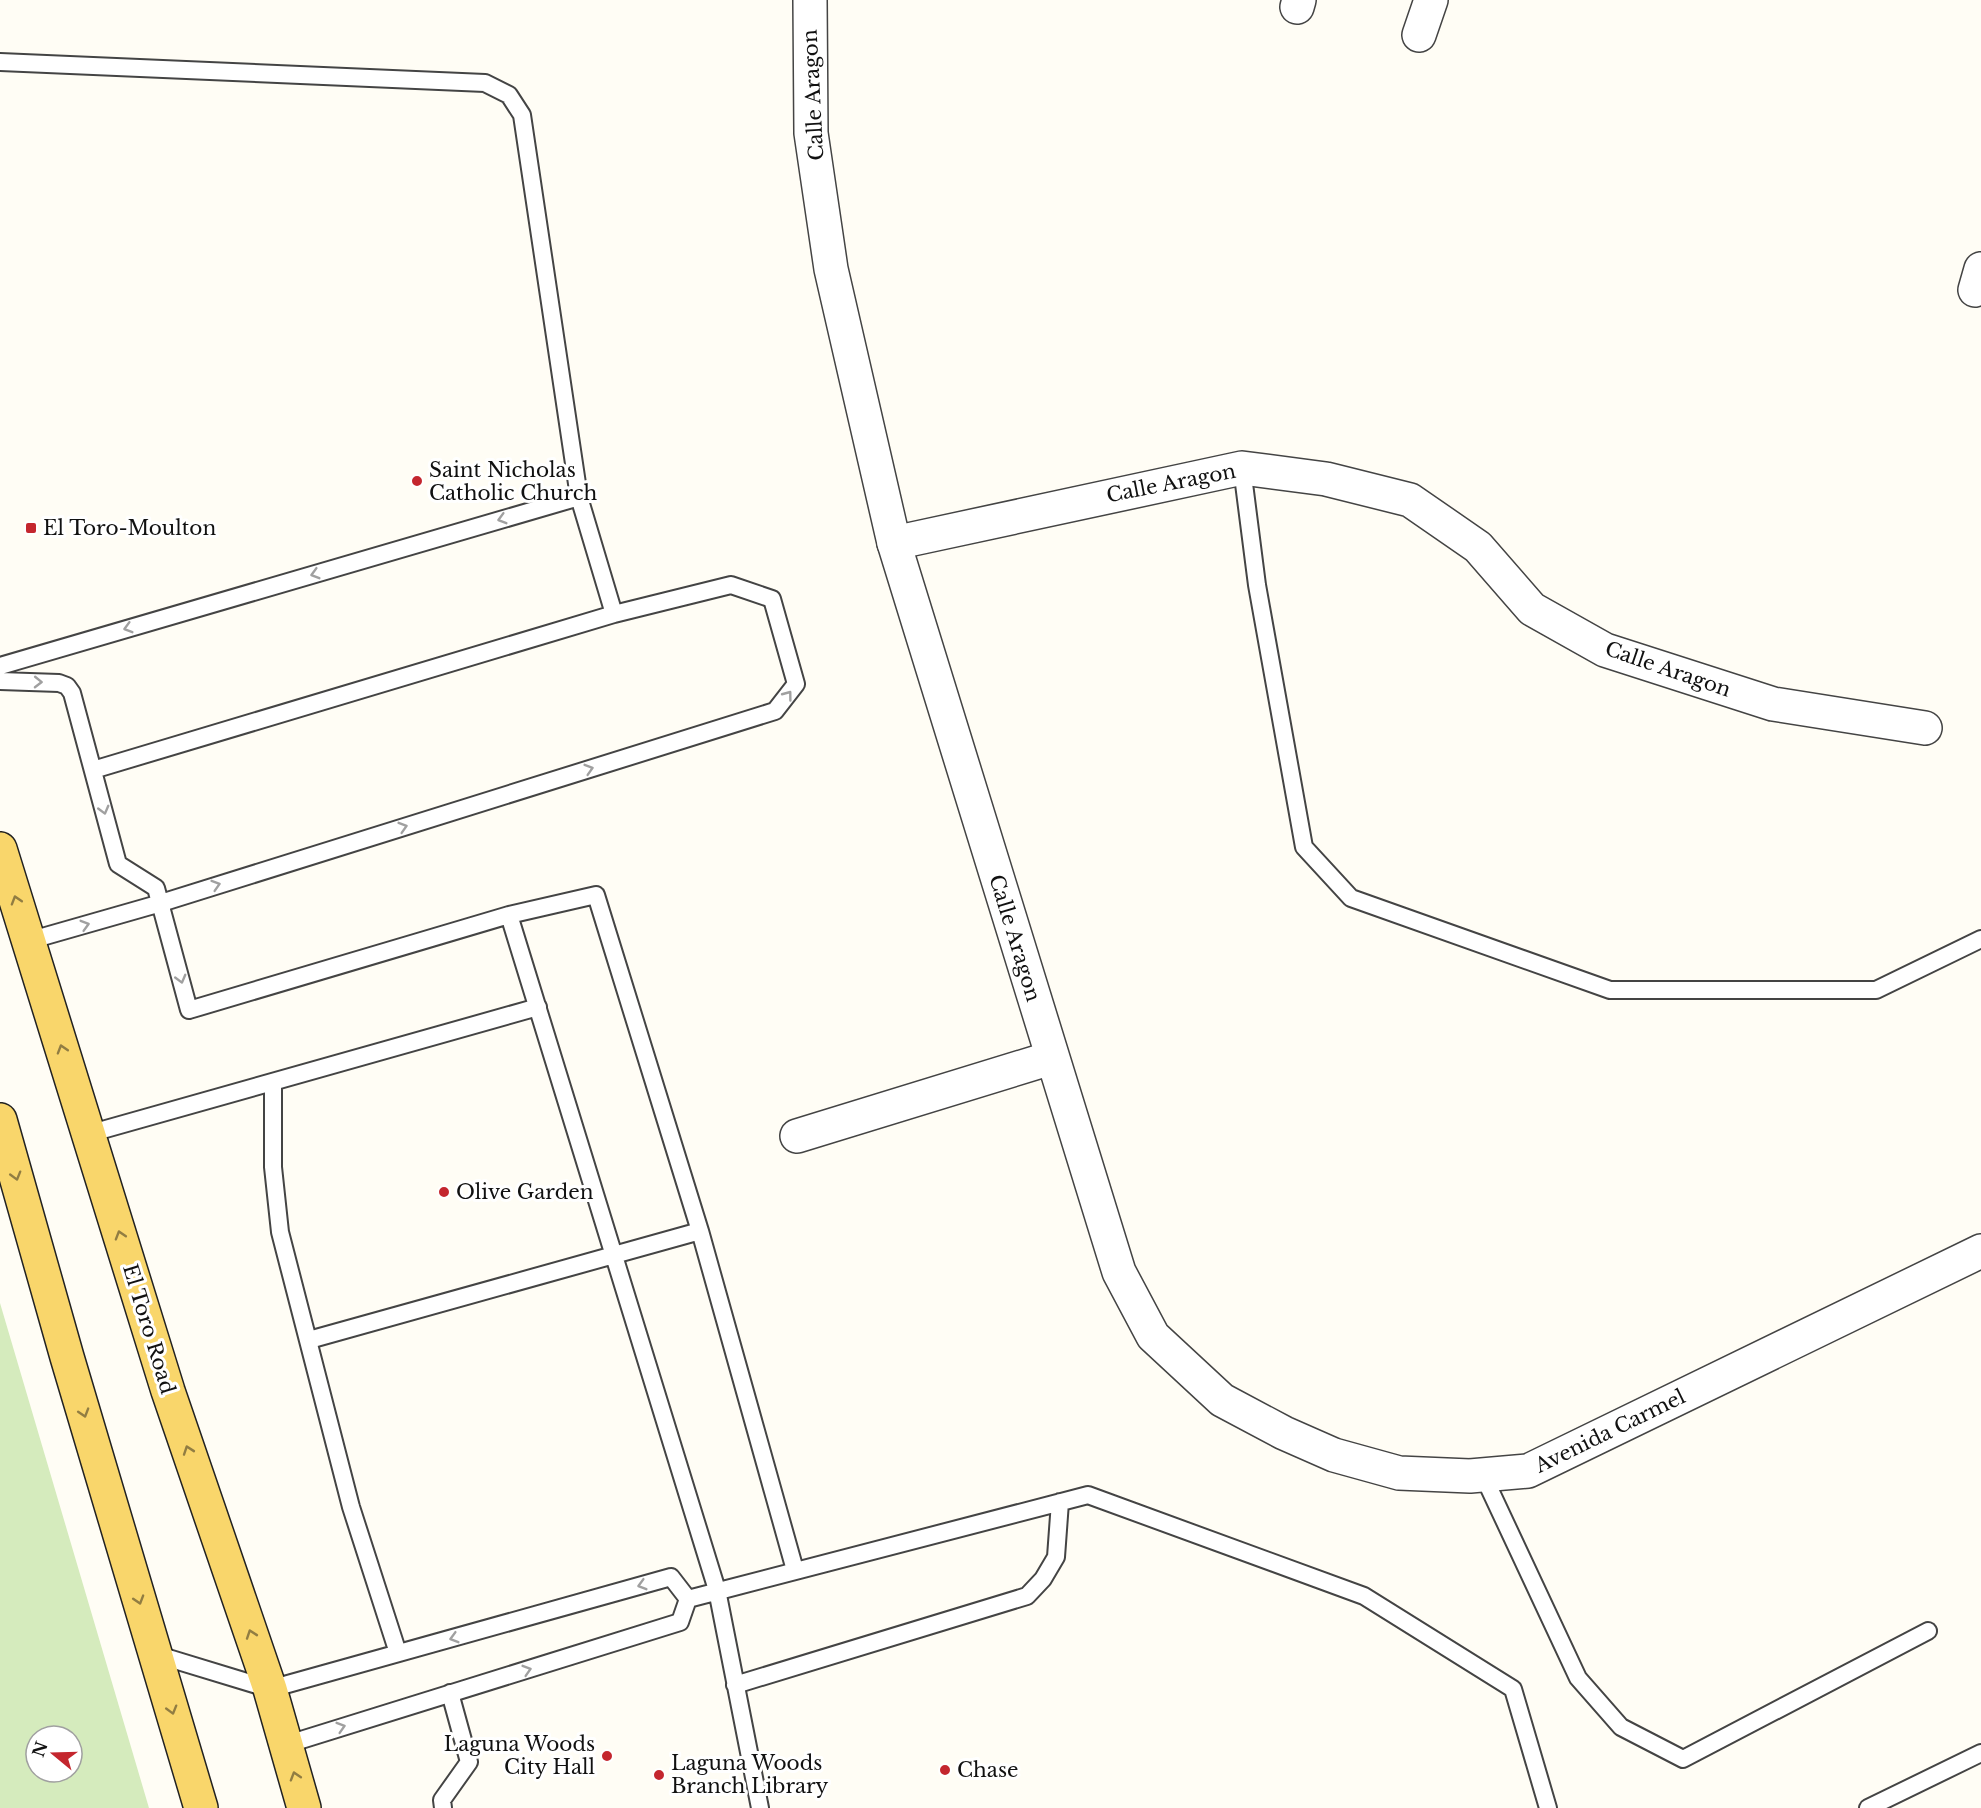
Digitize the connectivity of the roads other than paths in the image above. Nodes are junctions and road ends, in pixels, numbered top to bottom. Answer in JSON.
{"nodes":[{"id":1,"x":810,"y":0,"type":"edge"},
{"id":2,"x":1431,"y":0,"type":"edge"},
{"id":3,"x":1419,"y":35,"type":"dead end"},
{"id":4,"x":0,"y":62,"type":"edge"},
{"id":5,"x":1242,"y":468,"type":"junction"},
{"id":6,"x":579,"y":497,"type":"junction"},
{"id":7,"x":894,"y":543,"type":"junction"},
{"id":8,"x":614,"y":614,"type":"junction"},
{"id":9,"x":0,"y":666,"type":"edge"},
{"id":10,"x":0,"y":681,"type":"edge"},
{"id":11,"x":1925,"y":729,"type":"dead end"},
{"id":12,"x":93,"y":770,"type":"junction"},
{"id":13,"x":0,"y":849,"type":"edge"},
{"id":14,"x":160,"y":903,"type":"junction"},
{"id":15,"x":509,"y":915,"type":"junction"},
{"id":16,"x":1981,"y":939,"type":"edge"},
{"id":17,"x":28,"y":942,"type":"junction"},
{"id":18,"x":538,"y":1007,"type":"junction"},
{"id":19,"x":1051,"y":1058,"type":"junction"},
{"id":20,"x":273,"y":1082,"type":"junction"},
{"id":21,"x":0,"y":1120,"type":"edge"},
{"id":22,"x":88,"y":1134,"type":"junction"},
{"id":23,"x":797,"y":1136,"type":"dead end"},
{"id":24,"x":700,"y":1231,"type":"junction"},
{"id":25,"x":1981,"y":1251,"type":"edge"},
{"id":26,"x":614,"y":1256,"type":"junction"},
{"id":27,"x":309,"y":1340,"type":"junction"},
{"id":28,"x":1222,"y":1400,"type":"joint"},
{"id":29,"x":1483,"y":1475,"type":"junction"},
{"id":30,"x":1060,"y":1503,"type":"junction"},
{"id":31,"x":795,"y":1570,"type":"junction"},
{"id":32,"x":717,"y":1590,"type":"junction"},
{"id":33,"x":688,"y":1599,"type":"junction"},
{"id":34,"x":1928,"y":1631,"type":"dead end"},
{"id":35,"x":398,"y":1653,"type":"junction"},
{"id":36,"x":155,"y":1654,"type":"junction"},
{"id":37,"x":735,"y":1685,"type":"junction"},
{"id":38,"x":270,"y":1689,"type":"junction"},
{"id":39,"x":450,"y":1693,"type":"junction"},
{"id":40,"x":285,"y":1745,"type":"junction"},
{"id":41,"x":1981,"y":1753,"type":"edge"},
{"id":42,"x":201,"y":1808,"type":"edge"},
{"id":43,"x":304,"y":1808,"type":"edge"},
{"id":44,"x":443,"y":1808,"type":"edge"},
{"id":45,"x":760,"y":1808,"type":"edge"},
{"id":46,"x":1548,"y":1808,"type":"edge"},
{"id":47,"x":1869,"y":1808,"type":"edge"}],
"edges":[{"from":1,"to":7,"type":"street","name":"Calle Aragon"},
{"from":2,"to":3,"type":"street"},
{"from":4,"to":6,"type":"lane"},
{"from":5,"to":7,"type":"street","name":"Calle Aragon"},
{"from":5,"to":11,"type":"street","name":"Calle Aragon"},
{"from":5,"to":16,"type":"lane"},
{"from":6,"to":8,"type":"lane"},
{"from":6,"to":9,"type":"lane","one_way":true},
{"from":7,"to":19,"type":"street","name":"Calle Aragon"},
{"from":8,"to":12,"type":"lane"},
{"from":14,"to":8,"type":"lane","one_way":true},
{"from":10,"to":12,"type":"lane","one_way":true},
{"from":12,"to":14,"type":"lane","one_way":true},
{"from":17,"to":13,"type":"main road","name":"El Toro Road","one_way":true},
{"from":14,"to":15,"type":"lane","one_way":true},
{"from":17,"to":14,"type":"lane","one_way":true},
{"from":15,"to":18,"type":"lane"},
{"from":15,"to":24,"type":"lane"},
{"from":22,"to":17,"type":"main road","name":"El Toro Road","one_way":true},
{"from":18,"to":20,"type":"lane"},
{"from":18,"to":26,"type":"lane"},
{"from":19,"to":23,"type":"street"},
{"from":19,"to":28,"type":"street","name":"Calle Aragon"},
{"from":20,"to":22,"type":"lane"},
{"from":20,"to":27,"type":"lane"},
{"from":21,"to":36,"type":"main road","one_way":true},
{"from":38,"to":22,"type":"main road","name":"El Toro Road","one_way":true},
{"from":24,"to":26,"type":"lane"},
{"from":24,"to":31,"type":"lane"},
{"from":25,"to":29,"type":"street","name":"Avenida Carmel"},
{"from":26,"to":27,"type":"lane"},
{"from":26,"to":32,"type":"lane"},
{"from":27,"to":35,"type":"lane"},
{"from":28,"to":29,"type":"street","name":"Avenida Carmel"},
{"from":29,"to":34,"type":"lane"},
{"from":30,"to":31,"type":"lane"},
{"from":30,"to":37,"type":"lane"},
{"from":30,"to":46,"type":"lane"},
{"from":31,"to":32,"type":"lane"},
{"from":32,"to":33,"type":"lane"},
{"from":32,"to":37,"type":"lane"},
{"from":33,"to":35,"type":"lane","one_way":true},
{"from":39,"to":33,"type":"lane","one_way":true},
{"from":35,"to":38,"type":"lane"},
{"from":36,"to":38,"type":"lane"},
{"from":36,"to":42,"type":"main road","one_way":true},
{"from":37,"to":45,"type":"lane"},
{"from":38,"to":40,"type":"main road","name":"El Toro Road"},
{"from":40,"to":39,"type":"lane","one_way":true},
{"from":39,"to":44,"type":"lane"},
{"from":43,"to":40,"type":"main road","name":"El Toro Road","one_way":true},
{"from":41,"to":47,"type":"lane"}]}
